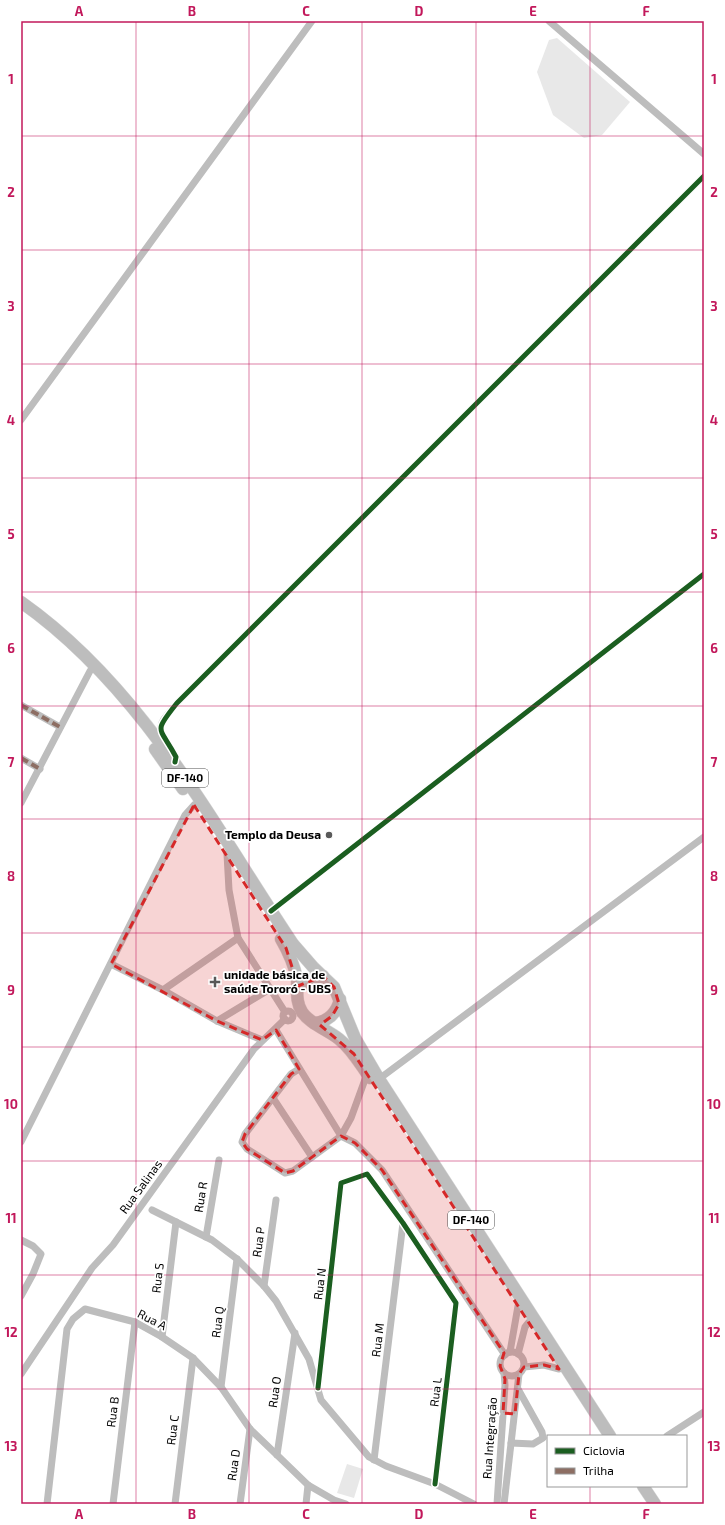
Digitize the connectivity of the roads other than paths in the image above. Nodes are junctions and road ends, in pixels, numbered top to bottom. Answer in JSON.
{"nodes":[{"id":1,"x":312,"y":21,"type":"edge"},
{"id":2,"x":549,"y":21,"type":"edge"},
{"id":3,"x":704,"y":154,"type":"edge"},
{"id":4,"x":704,"y":176,"type":"edge"},
{"id":5,"x":21,"y":420,"type":"edge"},
{"id":6,"x":704,"y":574,"type":"edge"},
{"id":7,"x":21,"y":602,"type":"edge"},
{"id":8,"x":21,"y":610,"type":"edge"},
{"id":9,"x":90,"y":671,"type":"junction"},
{"id":10,"x":21,"y":705,"type":"edge"},
{"id":11,"x":60,"y":727,"type":"junction"},
{"id":12,"x":21,"y":758,"type":"edge"},
{"id":13,"x":175,"y":762,"type":"junction"},
{"id":14,"x":40,"y":769,"type":"junction"},
{"id":15,"x":21,"y":802,"type":"edge"},
{"id":16,"x":194,"y":805,"type":"junction"},
{"id":17,"x":704,"y":837,"type":"edge"},
{"id":18,"x":227,"y":854,"type":"junction"},
{"id":19,"x":271,"y":911,"type":"junction"},
{"id":20,"x":238,"y":938,"type":"junction"},
{"id":21,"x":111,"y":964,"type":"junction"},
{"id":22,"x":323,"y":976,"type":"junction"},
{"id":23,"x":270,"y":989,"type":"junction"},
{"id":24,"x":163,"y":990,"type":"junction"},
{"id":25,"x":297,"y":993,"type":"junction"},
{"id":26,"x":340,"y":999,"type":"junction"},
{"id":27,"x":288,"y":1015,"type":"junction"},
{"id":28,"x":216,"y":1021,"type":"junction"},
{"id":29,"x":315,"y":1023,"type":"junction"},
{"id":30,"x":276,"y":1030,"type":"junction"},
{"id":31,"x":262,"y":1040,"type":"junction"},
{"id":32,"x":300,"y":1068,"type":"junction"},
{"id":33,"x":367,"y":1074,"type":"junction"},
{"id":34,"x":379,"y":1079,"type":"junction"},
{"id":35,"x":273,"y":1098,"type":"junction"},
{"id":36,"x":341,"y":1136,"type":"junction"},
{"id":37,"x":21,"y":1142,"type":"edge"},
{"id":38,"x":312,"y":1157,"type":"junction"},
{"id":39,"x":219,"y":1160,"type":"dead end"},
{"id":40,"x":276,"y":1200,"type":"dead end"},
{"id":41,"x":152,"y":1210,"type":"dead end"},
{"id":42,"x":176,"y":1222,"type":"junction"},
{"id":43,"x":403,"y":1223,"type":"junction"},
{"id":44,"x":206,"y":1237,"type":"junction"},
{"id":45,"x":21,"y":1240,"type":"edge"},
{"id":46,"x":237,"y":1259,"type":"junction"},
{"id":47,"x":264,"y":1286,"type":"junction"},
{"id":48,"x":21,"y":1296,"type":"edge"},
{"id":49,"x":518,"y":1306,"type":"junction"},
{"id":50,"x":135,"y":1322,"type":"junction"},
{"id":51,"x":529,"y":1322,"type":"junction"},
{"id":52,"x":295,"y":1332,"type":"junction"},
{"id":53,"x":162,"y":1337,"type":"junction"},
{"id":54,"x":511,"y":1354,"type":"junction"},
{"id":55,"x":193,"y":1358,"type":"junction"},
{"id":56,"x":524,"y":1367,"type":"junction"},
{"id":57,"x":559,"y":1369,"type":"junction"},
{"id":58,"x":21,"y":1374,"type":"edge"},
{"id":59,"x":504,"y":1374,"type":"junction"},
{"id":60,"x":519,"y":1374,"type":"junction"},
{"id":61,"x":221,"y":1387,"type":"junction"},
{"id":62,"x":318,"y":1388,"type":"junction"},
{"id":63,"x":518,"y":1389,"type":"junction"},
{"id":64,"x":704,"y":1412,"type":"edge"},
{"id":65,"x":503,"y":1413,"type":"junction"},
{"id":66,"x":515,"y":1414,"type":"junction"},
{"id":67,"x":250,"y":1429,"type":"junction"},
{"id":68,"x":601,"y":1435,"type":"edge"},
{"id":69,"x":609,"y":1435,"type":"edge"},
{"id":70,"x":669,"y":1435,"type":"edge"},
{"id":71,"x":511,"y":1443,"type":"junction"},
{"id":72,"x":277,"y":1455,"type":"junction"},
{"id":73,"x":374,"y":1460,"type":"junction"},
{"id":74,"x":435,"y":1484,"type":"junction"},
{"id":75,"x":308,"y":1485,"type":"junction"},
{"id":76,"x":635,"y":1487,"type":"edge"},
{"id":77,"x":644,"y":1487,"type":"edge"},
{"id":78,"x":47,"y":1504,"type":"edge"},
{"id":79,"x":113,"y":1504,"type":"edge"},
{"id":80,"x":175,"y":1504,"type":"edge"},
{"id":81,"x":240,"y":1504,"type":"edge"},
{"id":82,"x":306,"y":1504,"type":"edge"},
{"id":83,"x":346,"y":1504,"type":"edge"},
{"id":84,"x":474,"y":1504,"type":"edge"},
{"id":85,"x":497,"y":1504,"type":"edge"},
{"id":86,"x":504,"y":1504,"type":"edge"},
{"id":87,"x":646,"y":1504,"type":"edge"},
{"id":88,"x":654,"y":1504,"type":"edge"}],
"edges":[{"from":1,"to":5,"type":"street"},
{"from":2,"to":3,"type":"street"},
{"from":4,"to":13,"type":"street"},
{"from":6,"to":19,"type":"street"},
{"from":7,"to":13,"type":"main road","number":"DF-140"},
{"from":8,"to":9,"type":"main road","number":"DF-140"},
{"from":9,"to":11,"type":"street"},
{"from":9,"to":16,"type":"main road","number":"DF-140"},
{"from":10,"to":11,"type":"street"},
{"from":11,"to":14,"type":"street"},
{"from":12,"to":14,"type":"street"},
{"from":13,"to":19,"type":"main road","number":"DF-140"},
{"from":14,"to":15,"type":"street"},
{"from":16,"to":18,"type":"main road","number":"DF-140"},
{"from":16,"to":21,"type":"street"},
{"from":17,"to":34,"type":"street"},
{"from":18,"to":20,"type":"street"},
{"from":18,"to":25,"type":"main road","number":"DF-140"},
{"from":19,"to":22,"type":"main road","number":"DF-140"},
{"from":20,"to":23,"type":"street"},
{"from":20,"to":24,"type":"street"},
{"from":21,"to":24,"type":"street"},
{"from":21,"to":37,"type":"street"},
{"from":22,"to":25,"type":"main road"},
{"from":22,"to":26,"type":"main road","number":"DF-140"},
{"from":23,"to":27,"type":"street"},
{"from":23,"to":28,"type":"street"},
{"from":24,"to":28,"type":"street"},
{"from":25,"to":27,"type":"street","name":"Rua Salinas"},
{"from":25,"to":29,"type":"main road","number":"DF-140"},
{"from":26,"to":29,"type":"main road"},
{"from":26,"to":34,"type":"main road","number":"DF-140"},
{"from":27,"to":29,"type":"street"},
{"from":27,"to":30,"type":"street","name":"Rua Salinas"},
{"from":28,"to":31,"type":"street"},
{"from":29,"to":33,"type":"main road","number":"DF-140"},
{"from":30,"to":31,"type":"street","name":"Rua Salinas"},
{"from":30,"to":32,"type":"street"},
{"from":31,"to":58,"type":"street","name":"Rua Salinas"},
{"from":32,"to":35,"type":"street"},
{"from":32,"to":36,"type":"street"},
{"from":33,"to":36,"type":"street"},
{"from":33,"to":49,"type":"main road","number":"DF-140"},
{"from":34,"to":69,"type":"main road","number":"DF-140"},
{"from":35,"to":38,"type":"street"},
{"from":35,"to":38,"type":"street"},
{"from":36,"to":38,"type":"street"},
{"from":36,"to":54,"type":"street"},
{"from":39,"to":44,"type":"street","name":"Rua R"},
{"from":40,"to":47,"type":"street","name":"Rua P"},
{"from":41,"to":42,"type":"street"},
{"from":42,"to":44,"type":"street"},
{"from":42,"to":53,"type":"street","name":"Rua S"},
{"from":43,"to":62,"type":"street","name":"Rua N"},
{"from":43,"to":73,"type":"street","name":"Rua M"},
{"from":43,"to":74,"type":"street","name":"Rua L"},
{"from":44,"to":46,"type":"street"},
{"from":45,"to":48,"type":"street"},
{"from":46,"to":47,"type":"street"},
{"from":46,"to":61,"type":"street","name":"Rua Q"},
{"from":47,"to":52,"type":"street"},
{"from":49,"to":51,"type":"main road","number":"DF-140"},
{"from":49,"to":54,"type":"street"},
{"from":50,"to":53,"type":"street","name":"Rua A"},
{"from":50,"to":78,"type":"street","name":"Rua A"},
{"from":50,"to":79,"type":"street","name":"Rua B"},
{"from":51,"to":54,"type":"street"},
{"from":51,"to":57,"type":"main road","number":"DF-140"},
{"from":52,"to":62,"type":"street"},
{"from":52,"to":72,"type":"street","name":"Rua O"},
{"from":53,"to":55,"type":"street","name":"Rua A"},
{"from":54,"to":56,"type":"street"},
{"from":54,"to":59,"type":"street"},
{"from":55,"to":61,"type":"street","name":"Rua A"},
{"from":55,"to":80,"type":"street","name":"Rua C"},
{"from":56,"to":57,"type":"street"},
{"from":56,"to":60,"type":"street"},
{"from":57,"to":68,"type":"main road","number":"DF-140"},
{"from":59,"to":60,"type":"street"},
{"from":59,"to":65,"type":"street","name":"Rua Integração"},
{"from":60,"to":63,"type":"street","name":"Rua Integração"},
{"from":61,"to":67,"type":"street","name":"Rua A"},
{"from":62,"to":73,"type":"street"},
{"from":63,"to":66,"type":"street","name":"Rua Integração"},
{"from":63,"to":71,"type":"street"},
{"from":64,"to":70,"type":"street"},
{"from":65,"to":66,"type":"street"},
{"from":65,"to":85,"type":"street","name":"Rua Integração"},
{"from":66,"to":71,"type":"street","name":"Rua Integração"},
{"from":67,"to":72,"type":"street","name":"Rua A"},
{"from":67,"to":81,"type":"street","name":"Rua D"},
{"from":71,"to":86,"type":"street","name":"Rua Integração"},
{"from":72,"to":75,"type":"street","name":"Rua A"},
{"from":73,"to":74,"type":"street"},
{"from":74,"to":84,"type":"street"},
{"from":75,"to":82,"type":"street"},
{"from":75,"to":83,"type":"street","name":"Rua A"},
{"from":76,"to":87,"type":"main road"},
{"from":77,"to":88,"type":"main road"}]}
